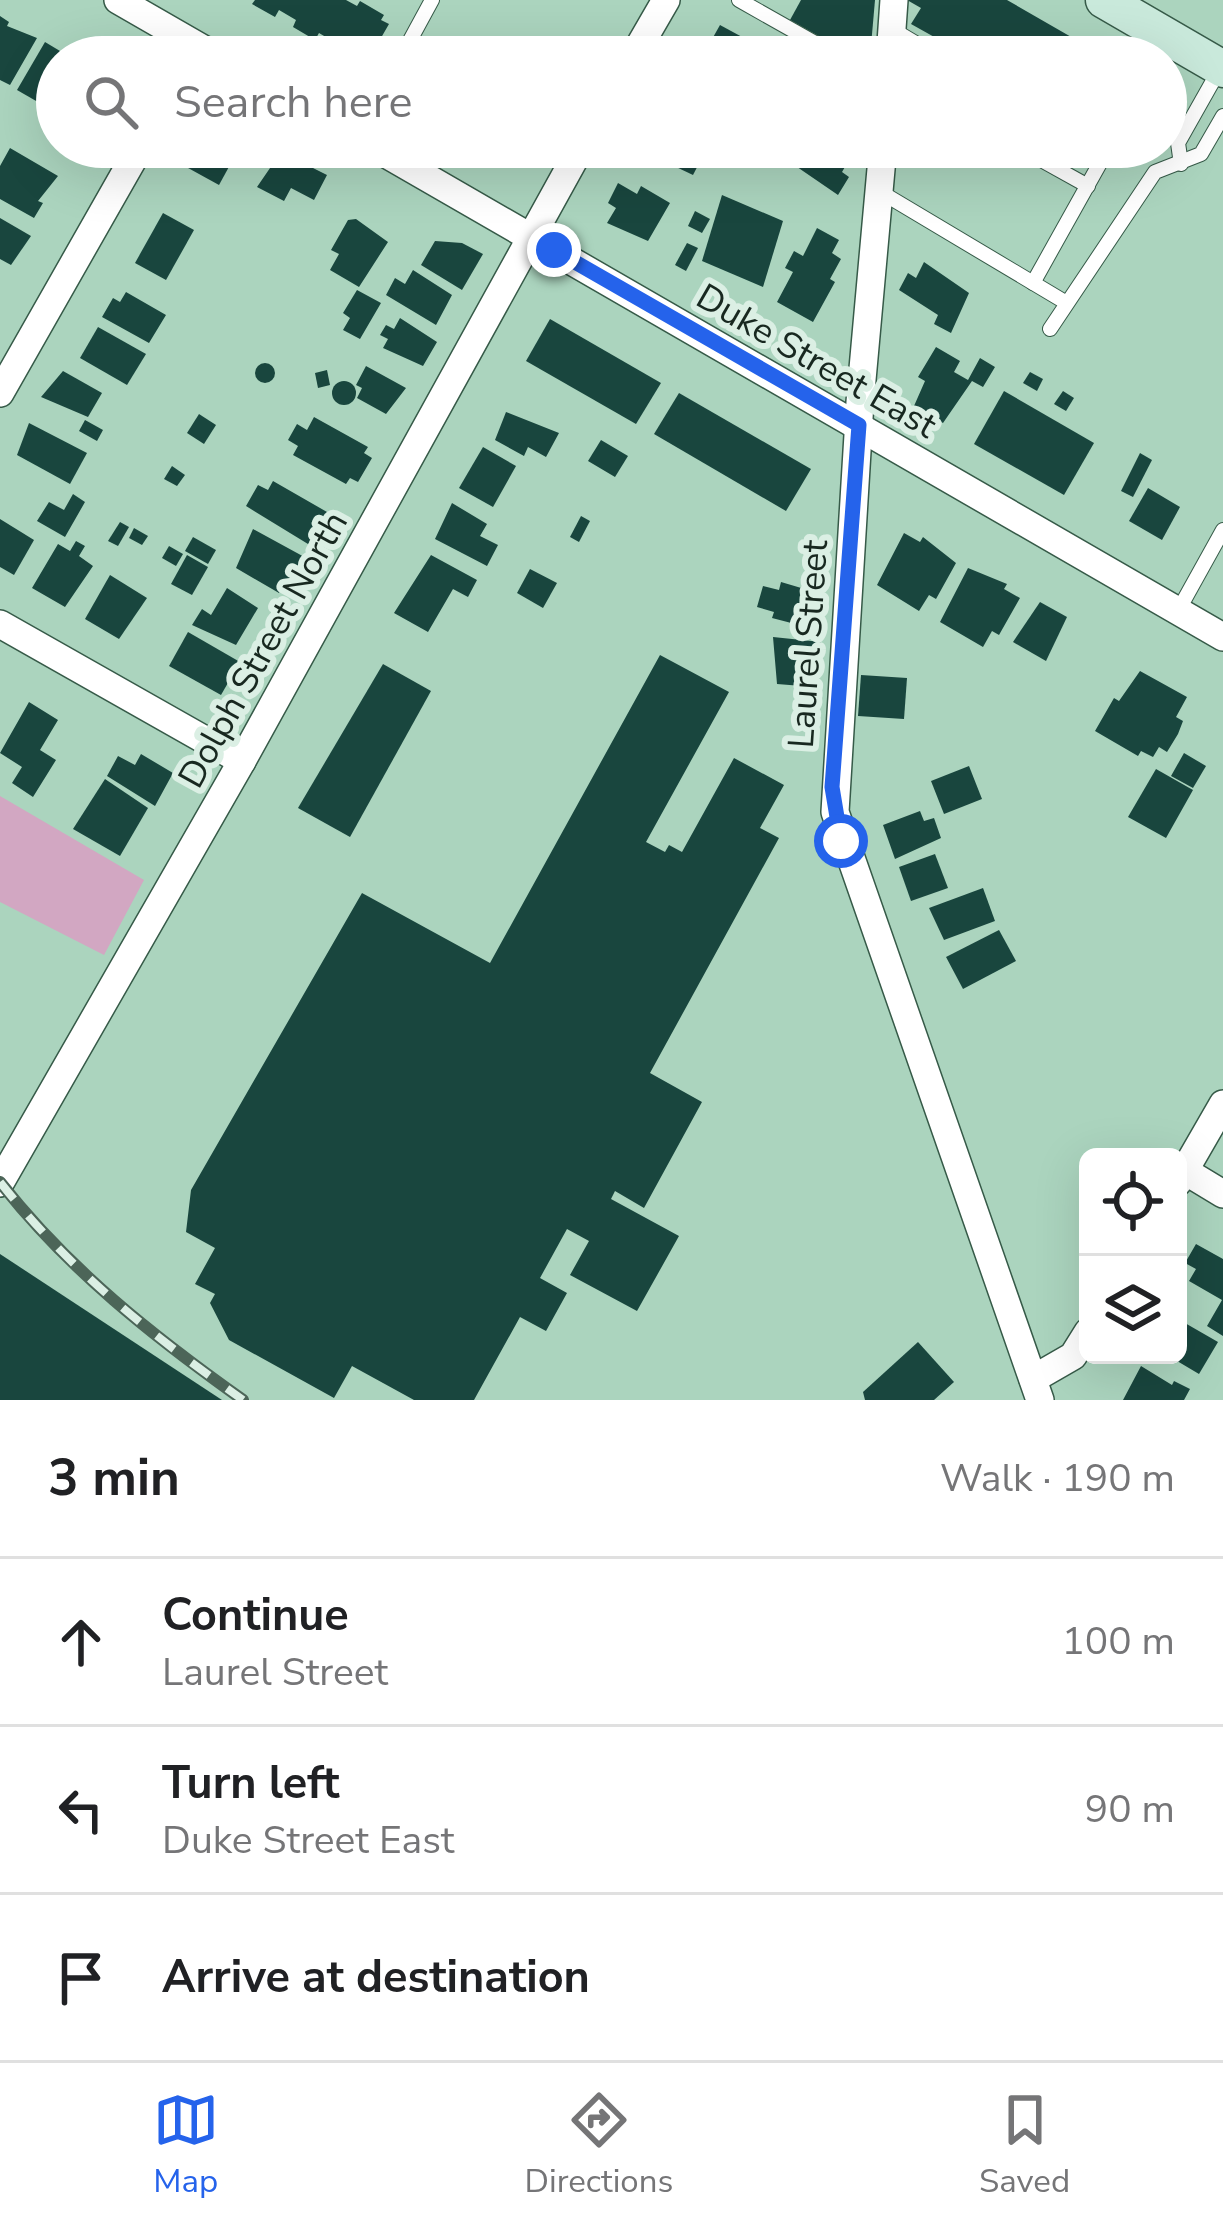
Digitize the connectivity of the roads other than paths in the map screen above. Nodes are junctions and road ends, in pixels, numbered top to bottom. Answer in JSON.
{"nodes":[{"id":1,"x":118,"y":0,"type":"edge"},
{"id":2,"x":432,"y":0,"type":"edge"},
{"id":3,"x":740,"y":0,"type":"edge"},
{"id":4,"x":894,"y":0,"type":"edge"},
{"id":5,"x":1103,"y":0,"type":"edge"},
{"id":6,"x":658,"y":3,"type":"edge"},
{"id":7,"x":175,"y":36,"type":"edge"},
{"id":8,"x":412,"y":36,"type":"edge"},
{"id":9,"x":643,"y":36,"type":"edge"},
{"id":10,"x":803,"y":36,"type":"edge"},
{"id":11,"x":891,"y":36,"type":"edge"},
{"id":12,"x":1150,"y":36,"type":"edge"},
{"id":13,"x":1187,"y":56,"type":"edge"},
{"id":14,"x":1222,"y":68,"type":"edge"},
{"id":15,"x":1223,"y":116,"type":"edge"},
{"id":16,"x":1187,"y":128,"type":"edge"},
{"id":17,"x":1187,"y":161,"type":"edge"},
{"id":18,"x":128,"y":168,"type":"edge"},
{"id":19,"x":411,"y":168,"type":"edge"},
{"id":20,"x":569,"y":168,"type":"edge"},
{"id":21,"x":881,"y":168,"type":"edge"},
{"id":22,"x":1056,"y":168,"type":"edge"},
{"id":23,"x":1098,"y":168,"type":"edge"},
{"id":24,"x":1168,"y":168,"type":"edge"},
{"id":25,"x":1088,"y":186,"type":"junction"},
{"id":26,"x":879,"y":190,"type":"junction"},
{"id":27,"x":530,"y":236,"type":"junction"},
{"id":28,"x":1033,"y":283,"type":"junction"},
{"id":29,"x":1065,"y":302,"type":"junction"},
{"id":30,"x":1050,"y":329,"type":"dead end"},
{"id":31,"x":0,"y":393,"type":"edge"},
{"id":32,"x":859,"y":425,"type":"junction"},
{"id":33,"x":1222,"y":535,"type":"edge"},
{"id":34,"x":1178,"y":610,"type":"junction"},
{"id":35,"x":0,"y":624,"type":"edge"},
{"id":36,"x":1223,"y":637,"type":"edge"},
{"id":37,"x":242,"y":761,"type":"junction"},
{"id":38,"x":1223,"y":1104,"type":"edge"},
{"id":39,"x":1187,"y":1166,"type":"edge"},
{"id":40,"x":1187,"y":1179,"type":"edge"},
{"id":41,"x":0,"y":1183,"type":"edge"},
{"id":42,"x":1223,"y":1195,"type":"edge"},
{"id":43,"x":1079,"y":1346,"type":"edge"},
{"id":44,"x":1037,"y":1389,"type":"edge"}],
"edges":[{"from":1,"to":7,"type":"street"},
{"from":2,"to":8,"type":"lane"},
{"from":3,"to":10,"type":"lane"},
{"from":4,"to":11,"type":"street"},
{"from":5,"to":12,"type":"main road"},
{"from":6,"to":9,"type":"street"},
{"from":13,"to":14,"type":"main road"},
{"from":14,"to":16,"type":"lane"},
{"from":15,"to":17,"type":"lane"},
{"from":18,"to":31,"type":"street"},
{"from":19,"to":27,"type":"street","name":"Duke Street East"},
{"from":20,"to":27,"type":"street","name":"Dolph Street North"},
{"from":21,"to":26,"type":"street","name":"Laurel Street"},
{"from":22,"to":25,"type":"lane"},
{"from":23,"to":25,"type":"lane"},
{"from":24,"to":29,"type":"lane"},
{"from":25,"to":28,"type":"lane"},
{"from":26,"to":28,"type":"lane"},
{"from":26,"to":32,"type":"street","name":"Laurel Street"},
{"from":27,"to":32,"type":"street","name":"Duke Street East"},
{"from":27,"to":37,"type":"street","name":"Dolph Street North"},
{"from":28,"to":29,"type":"lane"},
{"from":29,"to":30,"type":"lane"},
{"from":32,"to":34,"type":"street","name":"Duke Street East"},
{"from":32,"to":44,"type":"street","name":"Laurel Street"},
{"from":33,"to":34,"type":"lane"},
{"from":34,"to":36,"type":"street","name":"Duke Street East"},
{"from":35,"to":37,"type":"street"},
{"from":37,"to":41,"type":"street","name":"Dolph Street North"},
{"from":38,"to":39,"type":"street"},
{"from":40,"to":42,"type":"street"},
{"from":43,"to":44,"type":"street"}]}
